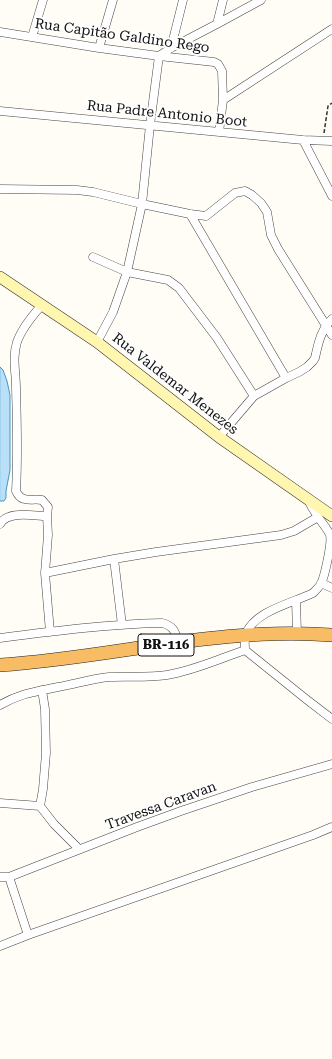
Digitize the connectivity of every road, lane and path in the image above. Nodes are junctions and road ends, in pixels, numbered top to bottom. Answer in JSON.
{"nodes":[{"id":1,"x":43,"y":0,"type":"edge"},
{"id":2,"x":113,"y":0,"type":"edge"},
{"id":3,"x":183,"y":0,"type":"edge"},
{"id":4,"x":224,"y":0,"type":"edge"},
{"id":5,"x":261,"y":0,"type":"edge"},
{"id":6,"x":217,"y":24,"type":"junction"},
{"id":7,"x":332,"y":29,"type":"edge"},
{"id":8,"x":0,"y":32,"type":"edge"},
{"id":9,"x":32,"y":37,"type":"junction"},
{"id":10,"x":99,"y":48,"type":"junction"},
{"id":11,"x":171,"y":48,"type":"junction"},
{"id":12,"x":158,"y":56,"type":"junction"},
{"id":13,"x":223,"y":100,"type":"junction"},
{"id":14,"x":332,"y":103,"type":"edge"},
{"id":15,"x":0,"y":111,"type":"edge"},
{"id":16,"x":150,"y":125,"type":"junction"},
{"id":17,"x":219,"y":132,"type":"junction"},
{"id":18,"x":303,"y":140,"type":"junction"},
{"id":19,"x":323,"y":141,"type":"junction"},
{"id":20,"x":332,"y":141,"type":"edge"},
{"id":21,"x":0,"y":189,"type":"edge"},
{"id":22,"x":332,"y":196,"type":"edge"},
{"id":23,"x":142,"y":204,"type":"junction"},
{"id":24,"x":190,"y":214,"type":"junction"},
{"id":25,"x":94,"y":257,"type":"dead end"},
{"id":26,"x":128,"y":272,"type":"junction"},
{"id":27,"x":0,"y":278,"type":"edge"},
{"id":28,"x":42,"y":305,"type":"junction"},
{"id":29,"x":329,"y":322,"type":"edge"},
{"id":30,"x":332,"y":335,"type":"edge"},
{"id":31,"x":97,"y":342,"type":"junction"},
{"id":32,"x":286,"y":378,"type":"junction"},
{"id":33,"x":254,"y":396,"type":"junction"},
{"id":34,"x":219,"y":437,"type":"junction"},
{"id":35,"x":307,"y":499,"type":"junction"},
{"id":36,"x":47,"y":516,"type":"junction"},
{"id":37,"x":332,"y":516,"type":"edge"},
{"id":38,"x":318,"y":517,"type":"junction"},
{"id":39,"x":0,"y":524,"type":"edge"},
{"id":40,"x":114,"y":559,"type":"junction"},
{"id":41,"x":45,"y":574,"type":"junction"},
{"id":42,"x":321,"y":583,"type":"junction"},
{"id":43,"x":332,"y":588,"type":"edge"},
{"id":44,"x":296,"y":600,"type":"junction"},
{"id":45,"x":122,"y":625,"type":"junction"},
{"id":46,"x":50,"y":632,"type":"junction"},
{"id":47,"x":297,"y":634,"type":"junction"},
{"id":48,"x":245,"y":635,"type":"junction"},
{"id":49,"x":332,"y":635,"type":"edge"},
{"id":50,"x":0,"y":638,"type":"edge"},
{"id":51,"x":179,"y":643,"type":"junction"},
{"id":52,"x":245,"y":650,"type":"junction"},
{"id":53,"x":0,"y":666,"type":"edge"},
{"id":54,"x":42,"y":690,"type":"junction"},
{"id":55,"x":0,"y":705,"type":"edge"},
{"id":56,"x":332,"y":719,"type":"edge"},
{"id":57,"x":332,"y":764,"type":"edge"},
{"id":58,"x":0,"y":803,"type":"edge"},
{"id":59,"x":40,"y":806,"type":"junction"},
{"id":60,"x":332,"y":827,"type":"edge"},
{"id":61,"x":79,"y":849,"type":"junction"},
{"id":62,"x":0,"y":877,"type":"edge"},
{"id":63,"x":9,"y":877,"type":"junction"},
{"id":64,"x":28,"y":935,"type":"junction"},
{"id":65,"x":0,"y":946,"type":"edge"}],
"edges":[{"from":1,"to":9,"type":"street"},
{"from":2,"to":10,"type":"street"},
{"from":3,"to":11,"type":"street"},
{"from":4,"to":6,"type":"street"},
{"from":5,"to":6,"type":"street"},
{"from":6,"to":11,"type":"street"},
{"from":7,"to":13,"type":"street"},
{"from":8,"to":9,"type":"street","name":"Rua Capitão Galdino Rego"},
{"from":9,"to":10,"type":"street","name":"Rua Capitão Galdino Rego"},
{"from":10,"to":12,"type":"street","name":"Rua Capitão Galdino Rego"},
{"from":11,"to":12,"type":"street"},
{"from":12,"to":13,"type":"street","name":"Rua Capitão Galdino Rego"},
{"from":12,"to":16,"type":"street"},
{"from":13,"to":17,"type":"street","name":"Rua Capitão Galdino Rego"},
{"from":14,"to":19,"type":"path"},
{"from":15,"to":16,"type":"street","name":"Rua Padre Antonio Boot"},
{"from":16,"to":17,"type":"street","name":"Rua Padre Antonio Boot"},
{"from":16,"to":23,"type":"street"},
{"from":17,"to":18,"type":"street","name":"Rua Padre Antonio Boot"},
{"from":18,"to":19,"type":"street","name":"Rua Padre Antonio Boot"},
{"from":18,"to":22,"type":"street"},
{"from":19,"to":20,"type":"street","name":"Rua Padre Antonio Boot"},
{"from":21,"to":23,"type":"street"},
{"from":23,"to":24,"type":"street"},
{"from":23,"to":26,"type":"street"},
{"from":24,"to":29,"type":"street"},
{"from":24,"to":32,"type":"street"},
{"from":25,"to":26,"type":"street"},
{"from":26,"to":31,"type":"street"},
{"from":26,"to":33,"type":"street"},
{"from":27,"to":28,"type":"main road","name":"Rua Valdemar Menezes"},
{"from":28,"to":31,"type":"main road","name":"Rua Valdemar Menezes"},
{"from":28,"to":36,"type":"street"},
{"from":29,"to":30,"type":"street"},
{"from":29,"to":32,"type":"street"},
{"from":31,"to":34,"type":"main road","name":"Rua Valdemar Menezes"},
{"from":32,"to":33,"type":"street"},
{"from":33,"to":34,"type":"street"},
{"from":34,"to":35,"type":"main road","name":"Rua Valdemar Menezes"},
{"from":35,"to":37,"type":"main road","name":"Rua Valdemar Menezes"},
{"from":35,"to":38,"type":"street"},
{"from":36,"to":39,"type":"street"},
{"from":36,"to":41,"type":"street"},
{"from":38,"to":40,"type":"street"},
{"from":38,"to":42,"type":"street"},
{"from":40,"to":41,"type":"street"},
{"from":40,"to":45,"type":"street"},
{"from":41,"to":46,"type":"street"},
{"from":42,"to":43,"type":"street"},
{"from":42,"to":44,"type":"street"},
{"from":44,"to":47,"type":"street"},
{"from":44,"to":48,"type":"street"},
{"from":45,"to":46,"type":"street"},
{"from":45,"to":51,"type":"street"},
{"from":46,"to":50,"type":"street"},
{"from":47,"to":48,"type":"highway","number":"BR-116"},
{"from":47,"to":49,"type":"highway","number":"BR-116"},
{"from":48,"to":51,"type":"highway","number":"BR-116"},
{"from":48,"to":52,"type":"street"},
{"from":51,"to":53,"type":"highway","number":"BR-116"},
{"from":52,"to":54,"type":"street"},
{"from":52,"to":56,"type":"street"},
{"from":54,"to":55,"type":"street"},
{"from":54,"to":59,"type":"street"},
{"from":57,"to":61,"type":"street","name":"Travessa Caravan"},
{"from":58,"to":59,"type":"street"},
{"from":59,"to":61,"type":"street"},
{"from":60,"to":64,"type":"street"},
{"from":61,"to":63,"type":"street","name":"Travessa Caravan"},
{"from":62,"to":63,"type":"street","name":"Travessa Caravan"},
{"from":63,"to":64,"type":"street"},
{"from":64,"to":65,"type":"street"}]}
